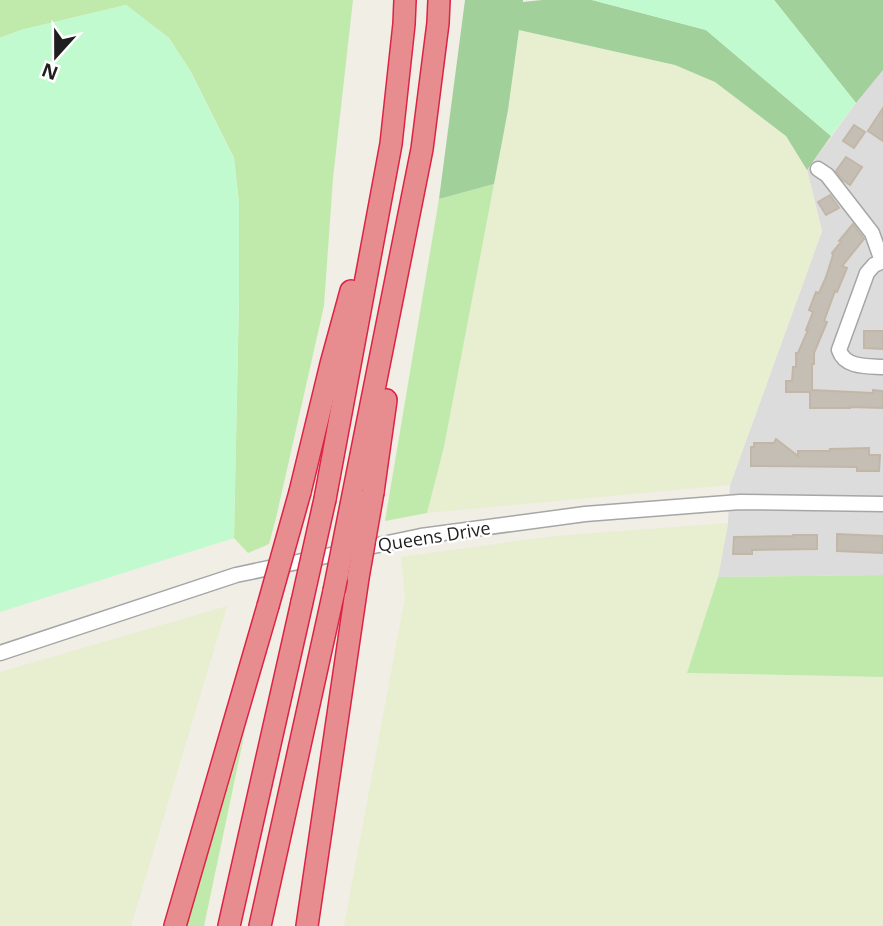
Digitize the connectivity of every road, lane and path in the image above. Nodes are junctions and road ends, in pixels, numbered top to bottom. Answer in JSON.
{"nodes":[{"id":1,"x":405,"y":0,"type":"edge"},
{"id":2,"x":439,"y":0,"type":"edge"},
{"id":3,"x":391,"y":144,"type":"junction"},
{"id":4,"x":818,"y":169,"type":"dead end"},
{"id":5,"x":882,"y":261,"type":"edge"},
{"id":6,"x":883,"y":367,"type":"edge"},
{"id":7,"x":363,"y":494,"type":"junction"},
{"id":8,"x":883,"y":504,"type":"edge"},
{"id":9,"x":0,"y":653,"type":"edge"},
{"id":10,"x":175,"y":926,"type":"edge"},
{"id":11,"x":229,"y":926,"type":"edge"},
{"id":12,"x":260,"y":926,"type":"edge"},
{"id":13,"x":307,"y":926,"type":"edge"}],
"edges":[{"from":1,"to":3,"type":"highway"},
{"from":2,"to":7,"type":"highway"},
{"from":3,"to":10,"type":"highway","bridge":true},
{"from":3,"to":11,"type":"highway","bridge":true},
{"from":4,"to":5,"type":"street"},
{"from":5,"to":6,"type":"street"},
{"from":7,"to":12,"type":"highway","bridge":true},
{"from":7,"to":13,"type":"highway","bridge":true},
{"from":8,"to":9,"type":"street","name":"Queens Drive"}]}
